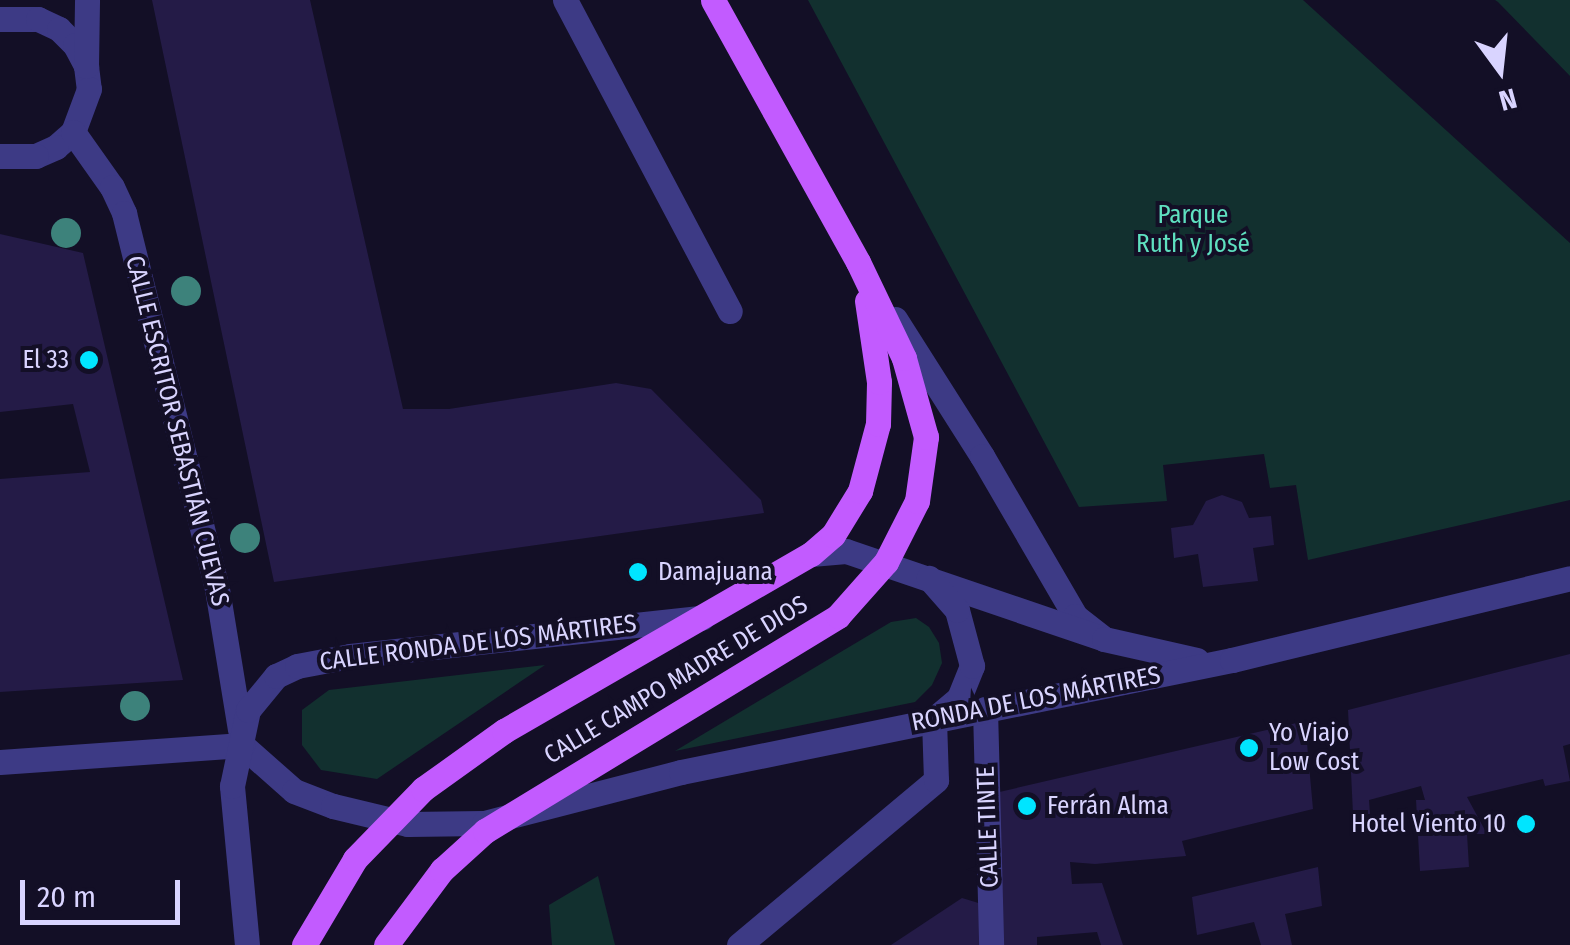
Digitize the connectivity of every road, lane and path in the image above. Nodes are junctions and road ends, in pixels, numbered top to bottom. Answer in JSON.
{"nodes":[{"id":1,"x":86,"y":0,"type":"edge"},
{"id":2,"x":565,"y":0,"type":"edge"},
{"id":3,"x":712,"y":0,"type":"edge"},
{"id":4,"x":0,"y":19,"type":"edge"},
{"id":5,"x":86,"y":66,"type":"junction"},
{"id":6,"x":73,"y":132,"type":"junction"},
{"id":7,"x":0,"y":156,"type":"edge"},
{"id":8,"x":858,"y":262,"type":"junction"},
{"id":9,"x":730,"y":310,"type":"dead end"},
{"id":10,"x":811,"y":554,"type":"junction"},
{"id":11,"x":886,"y":562,"type":"junction"},
{"id":12,"x":929,"y":578,"type":"junction"},
{"id":13,"x":1570,"y":578,"type":"edge"},
{"id":14,"x":702,"y":618,"type":"junction"},
{"id":15,"x":1104,"y":639,"type":"junction"},
{"id":16,"x":1232,"y":660,"type":"junction"},
{"id":17,"x":984,"y":709,"type":"junction"},
{"id":18,"x":934,"y":718,"type":"junction"},
{"id":19,"x":242,"y":744,"type":"junction"},
{"id":20,"x":0,"y":762,"type":"edge"},
{"id":21,"x":389,"y":820,"type":"junction"},
{"id":22,"x":503,"y":820,"type":"junction"},
{"id":23,"x":247,"y":945,"type":"edge"},
{"id":24,"x":304,"y":945,"type":"edge"},
{"id":25,"x":386,"y":945,"type":"edge"},
{"id":26,"x":738,"y":945,"type":"edge"},
{"id":27,"x":991,"y":945,"type":"edge"}],
"edges":[{"from":1,"to":5,"type":"street"},
{"from":2,"to":9,"type":"street"},
{"from":3,"to":8,"type":"main road"},
{"from":4,"to":5,"type":"street"},
{"from":5,"to":6,"type":"street"},
{"from":6,"to":7,"type":"street"},
{"from":6,"to":19,"type":"street","name":"CALLE ESCRITOR SEBASTIÁN CUEVAS"},
{"from":8,"to":10,"type":"main road","name":"CALLE CAMPO MADRE DE DIOS"},
{"from":8,"to":11,"type":"main road","name":"CALLE CAMPO MADRE DE DIOS"},
{"from":8,"to":15,"type":"street"},
{"from":10,"to":11,"type":"street"},
{"from":10,"to":14,"type":"main road","name":"CALLE CAMPO MADRE DE DIOS"},
{"from":11,"to":12,"type":"street"},
{"from":11,"to":22,"type":"main road","name":"CALLE CAMPO MADRE DE DIOS"},
{"from":12,"to":15,"type":"street"},
{"from":12,"to":18,"type":"street"},
{"from":13,"to":16,"type":"street","name":"RONDA DE LOS MÁRTIRES"},
{"from":14,"to":19,"type":"street","name":"CALLE RONDA DE LOS MÁRTIRES"},
{"from":14,"to":21,"type":"main road","name":"CALLE CAMPO MADRE DE DIOS"},
{"from":15,"to":16,"type":"street"},
{"from":16,"to":17,"type":"street","name":"RONDA DE LOS MÁRTIRES"},
{"from":17,"to":18,"type":"street","name":"RONDA DE LOS MÁRTIRES"},
{"from":17,"to":27,"type":"street","name":"CALLE TINTE"},
{"from":18,"to":22,"type":"street","name":"RONDA DE LOS MÁRTIRES"},
{"from":18,"to":26,"type":"street"},
{"from":19,"to":20,"type":"street"},
{"from":19,"to":21,"type":"street","name":"RONDA DE LOS MÁRTIRES"},
{"from":19,"to":23,"type":"street"},
{"from":21,"to":22,"type":"street","name":"RONDA DE LOS MÁRTIRES"},
{"from":21,"to":24,"type":"main road","name":"CALLE CAMPO MADRE DE DIOS"},
{"from":22,"to":25,"type":"main road","name":"CALLE CAMPO MADRE DE DIOS"}]}
